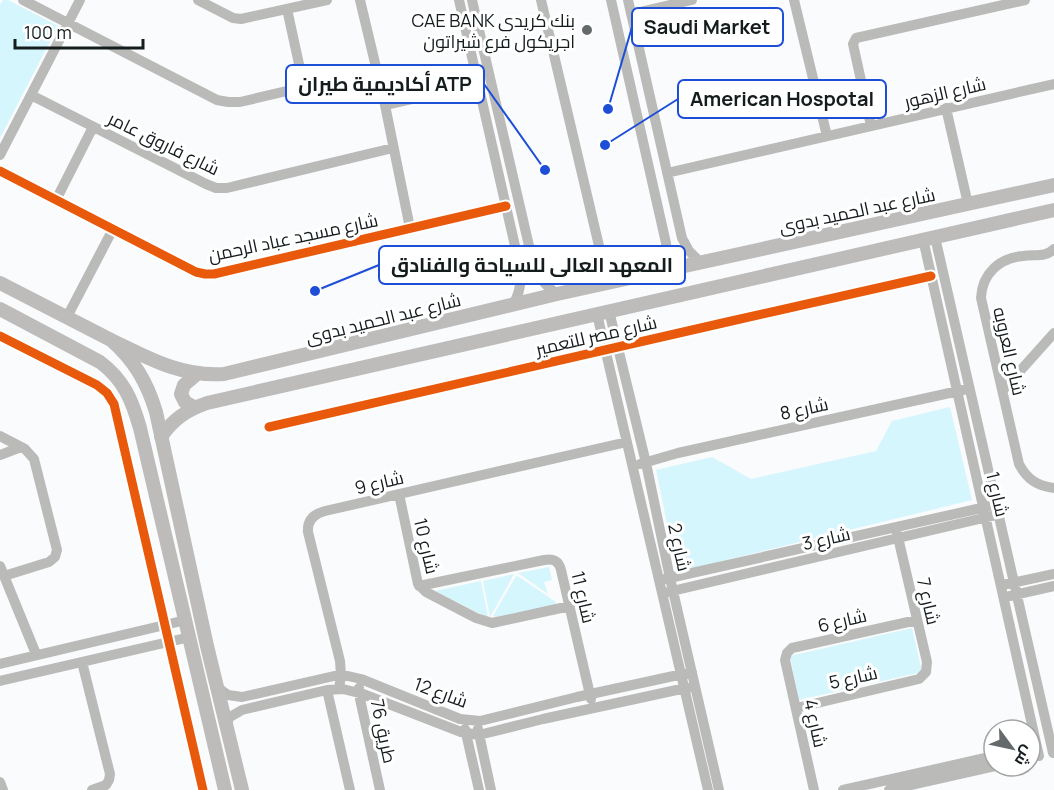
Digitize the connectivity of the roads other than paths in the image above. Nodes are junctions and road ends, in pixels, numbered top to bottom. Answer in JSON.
{"nodes":[{"id":1,"x":23,"y":0,"type":"edge"},
{"id":2,"x":80,"y":0,"type":"edge"},
{"id":3,"x":198,"y":0,"type":"edge"},
{"id":4,"x":327,"y":0,"type":"edge"},
{"id":5,"x":360,"y":0,"type":"edge"},
{"id":6,"x":459,"y":0,"type":"edge"},
{"id":7,"x":472,"y":0,"type":"edge"},
{"id":8,"x":541,"y":0,"type":"edge"},
{"id":9,"x":611,"y":0,"type":"edge"},
{"id":10,"x":627,"y":0,"type":"edge"},
{"id":11,"x":692,"y":0,"type":"edge"},
{"id":12,"x":794,"y":0,"type":"edge"},
{"id":13,"x":1025,"y":0,"type":"edge"},
{"id":14,"x":287,"y":9,"type":"junction"},
{"id":15,"x":631,"y":14,"type":"junction"},
{"id":16,"x":68,"y":23,"type":"junction"},
{"id":17,"x":376,"y":70,"type":"junction"},
{"id":18,"x":478,"y":84,"type":"junction"},
{"id":19,"x":1054,"y":84,"type":"edge"},
{"id":20,"x":304,"y":87,"type":"junction"},
{"id":21,"x":31,"y":95,"type":"junction"},
{"id":22,"x":385,"y":105,"type":"junction"},
{"id":23,"x":946,"y":108,"type":"junction"},
{"id":24,"x":871,"y":126,"type":"junction"},
{"id":25,"x":93,"y":127,"type":"junction"},
{"id":26,"x":827,"y":136,"type":"junction"},
{"id":27,"x":393,"y":148,"type":"junction"},
{"id":28,"x":0,"y":155,"type":"edge"},
{"id":29,"x":0,"y":171,"type":"edge"},
{"id":30,"x":667,"y":173,"type":"junction"},
{"id":31,"x":1054,"y":185,"type":"edge"},
{"id":32,"x":56,"y":200,"type":"junction"},
{"id":33,"x":968,"y":204,"type":"junction"},
{"id":34,"x":506,"y":206,"type":"junction"},
{"id":35,"x":1054,"y":212,"type":"edge"},
{"id":36,"x":410,"y":228,"type":"junction"},
{"id":37,"x":114,"y":230,"type":"junction"},
{"id":38,"x":929,"y":238,"type":"junction"},
{"id":39,"x":685,"y":244,"type":"junction"},
{"id":40,"x":1054,"y":249,"type":"edge"},
{"id":41,"x":667,"y":250,"type":"junction"},
{"id":42,"x":701,"y":263,"type":"junction"},
{"id":43,"x":536,"y":271,"type":"junction"},
{"id":44,"x":664,"y":272,"type":"junction"},
{"id":45,"x":521,"y":275,"type":"junction"},
{"id":46,"x":931,"y":276,"type":"junction"},
{"id":47,"x":0,"y":283,"type":"edge"},
{"id":48,"x":608,"y":284,"type":"junction"},
{"id":49,"x":557,"y":294,"type":"junction"},
{"id":50,"x":513,"y":305,"type":"junction"},
{"id":51,"x":0,"y":309,"type":"edge"},
{"id":52,"x":603,"y":312,"type":"junction"},
{"id":53,"x":67,"y":317,"type":"junction"},
{"id":54,"x":1054,"y":333,"type":"edge"},
{"id":55,"x":0,"y":336,"type":"edge"},
{"id":56,"x":111,"y":340,"type":"junction"},
{"id":57,"x":617,"y":347,"type":"junction"},
{"id":58,"x":606,"y":350,"type":"junction"},
{"id":59,"x":197,"y":374,"type":"junction"},
{"id":60,"x":970,"y":388,"type":"junction"},
{"id":61,"x":1003,"y":390,"type":"junction"},
{"id":62,"x":958,"y":392,"type":"junction"},
{"id":63,"x":194,"y":407,"type":"junction"},
{"id":64,"x":269,"y":427,"type":"dead end"},
{"id":65,"x":0,"y":436,"type":"edge"},
{"id":66,"x":161,"y":436,"type":"junction"},
{"id":67,"x":627,"y":442,"type":"junction"},
{"id":68,"x":21,"y":447,"type":"junction"},
{"id":69,"x":0,"y":454,"type":"edge"},
{"id":70,"x":646,"y":463,"type":"junction"},
{"id":71,"x":633,"y":466,"type":"junction"},
{"id":72,"x":1054,"y":488,"type":"edge"},
{"id":73,"x":399,"y":494,"type":"junction"},
{"id":74,"x":997,"y":509,"type":"junction"},
{"id":75,"x":985,"y":512,"type":"junction"},
{"id":76,"x":896,"y":532,"type":"junction"},
{"id":77,"x":2,"y":571,"type":"edge"},
{"id":78,"x":1054,"y":574,"type":"edge"},
{"id":79,"x":665,"y":579,"type":"junction"},
{"id":80,"x":1014,"y":583,"type":"junction"},
{"id":81,"x":419,"y":586,"type":"junction"},
{"id":82,"x":1002,"y":586,"type":"junction"},
{"id":83,"x":1054,"y":586,"type":"edge"},
{"id":84,"x":668,"y":592,"type":"junction"},
{"id":85,"x":1016,"y":595,"type":"junction"},
{"id":86,"x":1004,"y":598,"type":"junction"},
{"id":87,"x":570,"y":606,"type":"junction"},
{"id":88,"x":186,"y":620,"type":"junction"},
{"id":89,"x":917,"y":620,"type":"junction"},
{"id":90,"x":166,"y":625,"type":"junction"},
{"id":91,"x":190,"y":637,"type":"junction"},
{"id":92,"x":170,"y":641,"type":"junction"},
{"id":93,"x":36,"y":654,"type":"junction"},
{"id":94,"x":82,"y":662,"type":"junction"},
{"id":95,"x":0,"y":664,"type":"edge"},
{"id":96,"x":786,"y":664,"type":"joint"},
{"id":97,"x":686,"y":673,"type":"junction"},
{"id":98,"x":341,"y":675,"type":"junction"},
{"id":99,"x":361,"y":679,"type":"junction"},
{"id":100,"x":919,"y":679,"type":"joint"},
{"id":101,"x":0,"y":681,"type":"edge"},
{"id":102,"x":217,"y":687,"type":"junction"},
{"id":103,"x":690,"y":688,"type":"junction"},
{"id":104,"x":339,"y":689,"type":"junction"},
{"id":105,"x":327,"y":690,"type":"junction"},
{"id":106,"x":359,"y":692,"type":"junction"},
{"id":107,"x":590,"y":694,"type":"junction"},
{"id":108,"x":381,"y":701,"type":"junction"},
{"id":109,"x":593,"y":708,"type":"junction"},
{"id":110,"x":796,"y":708,"type":"junction"},
{"id":111,"x":363,"y":714,"type":"junction"},
{"id":112,"x":1027,"y":718,"type":"edge"},
{"id":113,"x":463,"y":720,"type":"junction"},
{"id":114,"x":476,"y":721,"type":"junction"},
{"id":115,"x":226,"y":724,"type":"junction"},
{"id":116,"x":466,"y":734,"type":"junction"},
{"id":117,"x":479,"y":735,"type":"junction"},
{"id":118,"x":1053,"y":748,"type":"edge"},
{"id":119,"x":982,"y":759,"type":"edge"},
{"id":120,"x":982,"y":769,"type":"edge"},
{"id":121,"x":0,"y":783,"type":"edge"},
{"id":122,"x":3,"y":790,"type":"edge"},
{"id":123,"x":92,"y":790,"type":"edge"},
{"id":124,"x":203,"y":790,"type":"edge"},
{"id":125,"x":225,"y":790,"type":"edge"},
{"id":126,"x":242,"y":790,"type":"edge"},
{"id":127,"x":350,"y":790,"type":"edge"},
{"id":128,"x":380,"y":790,"type":"edge"},
{"id":129,"x":479,"y":790,"type":"edge"},
{"id":130,"x":491,"y":790,"type":"edge"},
{"id":131,"x":708,"y":790,"type":"edge"},
{"id":132,"x":719,"y":790,"type":"edge"},
{"id":133,"x":814,"y":790,"type":"edge"},
{"id":134,"x":843,"y":790,"type":"edge"},
{"id":135,"x":889,"y":790,"type":"edge"}],
"edges":[{"from":1,"to":16,"type":"street"},
{"from":2,"to":16,"type":"street"},
{"from":3,"to":14,"type":"street"},
{"from":4,"to":14,"type":"street"},
{"from":5,"to":17,"type":"street"},
{"from":6,"to":18,"type":"street"},
{"from":7,"to":43,"type":"street"},
{"from":8,"to":48,"type":"street"},
{"from":9,"to":41,"type":"street"},
{"from":10,"to":15,"type":"street"},
{"from":11,"to":15,"type":"street"},
{"from":12,"to":26,"type":"street"},
{"from":13,"to":24,"type":"street"},
{"from":14,"to":20,"type":"street"},
{"from":15,"to":30,"type":"street"},
{"from":16,"to":20,"type":"street"},
{"from":16,"to":21,"type":"street"},
{"from":17,"to":20,"type":"street"},
{"from":17,"to":22,"type":"street"},
{"from":18,"to":22,"type":"street"},
{"from":18,"to":34,"type":"street"},
{"from":19,"to":23,"type":"street","name":"شارع الزهور"},
{"from":21,"to":25,"type":"street","name":"شارع فاروق عامر"},
{"from":21,"to":28,"type":"street"},
{"from":22,"to":27,"type":"street"},
{"from":23,"to":24,"type":"street","name":"شارع الزهور"},
{"from":23,"to":33,"type":"street"},
{"from":24,"to":26,"type":"street","name":"شارع الزهور"},
{"from":25,"to":27,"type":"street","name":"شارع فاروق عامر"},
{"from":25,"to":32,"type":"street"},
{"from":26,"to":30,"type":"street","name":"شارع الزهور"},
{"from":27,"to":36,"type":"street"},
{"from":29,"to":32,"type":"street","name":"شارع مسجد عباد الرحمن"},
{"from":30,"to":39,"type":"street"},
{"from":31,"to":33,"type":"main road","name":"شارع عبد الحميد بدوى"},
{"from":32,"to":37,"type":"street","name":"شارع مسجد عباد الرحمن"},
{"from":33,"to":42,"type":"main road","name":"شارع عبد الحميد بدوى"},
{"from":34,"to":36,"type":"street","name":"شارع مسجد عباد الرحمن"},
{"from":34,"to":45,"type":"street"},
{"from":35,"to":38,"type":"main road"},
{"from":36,"to":37,"type":"street","name":"شارع مسجد عباد الرحمن"},
{"from":37,"to":53,"type":"street"},
{"from":38,"to":46,"type":"street","name":"شارع 1"},
{"from":38,"to":52,"type":"main road"},
{"from":38,"to":60,"type":"street","name":"شارع 1"},
{"from":39,"to":41,"type":"street"},
{"from":39,"to":42,"type":"street"},
{"from":40,"to":61,"type":"street","name":"شارع العروبه"},
{"from":41,"to":44,"type":"street"},
{"from":42,"to":44,"type":"main road","name":"شارع عبد الحميد بدوى"},
{"from":43,"to":45,"type":"street"},
{"from":43,"to":49,"type":"street"},
{"from":44,"to":48,"type":"main road","name":"شارع عبد الحميد بدوى"},
{"from":45,"to":50,"type":"street"},
{"from":46,"to":57,"type":"street","name":"شارع مصر للتعمير"},
{"from":46,"to":62,"type":"street","name":"شارع 1"},
{"from":47,"to":53,"type":"main road","name":"شارع عبد الحميد بدوى"},
{"from":48,"to":49,"type":"main road","name":"شارع عبد الحميد بدوى"},
{"from":49,"to":50,"type":"main road","name":"شارع عبد الحميد بدوى"},
{"from":50,"to":59,"type":"main road","name":"شارع عبد الحميد بدوى"},
{"from":51,"to":88,"type":"main road"},
{"from":52,"to":57,"type":"street","name":"شارع 2"},
{"from":52,"to":58,"type":"street","name":"شارع 2"},
{"from":52,"to":63,"type":"main road"},
{"from":53,"to":56,"type":"main road","name":"شارع عبد الحميد بدوى"},
{"from":54,"to":61,"type":"street"},
{"from":55,"to":90,"type":"street"},
{"from":56,"to":59,"type":"main road","name":"شارع عبد الحميد بدوى"},
{"from":56,"to":66,"type":"main road","name":"شارع عبد الحميد بدوى"},
{"from":57,"to":58,"type":"street","name":"شارع مصر للتعمير"},
{"from":57,"to":70,"type":"street","name":"شارع 2"},
{"from":58,"to":64,"type":"street","name":"شارع مصر للتعمير"},
{"from":58,"to":67,"type":"street","name":"شارع 2"},
{"from":59,"to":63,"type":"main road"},
{"from":60,"to":62,"type":"street","name":"شارع 8"},
{"from":60,"to":74,"type":"street","name":"شارع 1"},
{"from":61,"to":72,"type":"street","name":"شارع العروبه"},
{"from":62,"to":70,"type":"street","name":"شارع 8"},
{"from":62,"to":75,"type":"street","name":"شارع 1"},
{"from":63,"to":66,"type":"main road"},
{"from":65,"to":68,"type":"street"},
{"from":66,"to":102,"type":"main road","name":"شارع عبد الحميد بدوى"},
{"from":67,"to":71,"type":"street","name":"شارع 2"},
{"from":67,"to":73,"type":"street","name":"شارع 9"},
{"from":68,"to":69,"type":"street"},
{"from":68,"to":77,"type":"street"},
{"from":70,"to":71,"type":"street","name":"شارع 8"},
{"from":70,"to":79,"type":"street","name":"شارع 2"},
{"from":71,"to":79,"type":"street","name":"شارع 2"},
{"from":73,"to":81,"type":"street","name":"شارع 10"},
{"from":73,"to":98,"type":"street","name":"شارع 9"},
{"from":74,"to":75,"type":"street","name":"شارع 3"},
{"from":74,"to":80,"type":"street","name":"شارع 1"},
{"from":75,"to":76,"type":"street","name":"شارع 3"},
{"from":75,"to":82,"type":"street","name":"شارع 1"},
{"from":76,"to":79,"type":"street","name":"شارع 3"},
{"from":76,"to":84,"type":"street","name":"شارع 3"},
{"from":76,"to":89,"type":"street","name":"شارع 7"},
{"from":77,"to":93,"type":"street"},
{"from":78,"to":80,"type":"street"},
{"from":79,"to":84,"type":"street","name":"شارع 2"},
{"from":80,"to":82,"type":"street"},
{"from":80,"to":85,"type":"street","name":"شارع 1"},
{"from":81,"to":87,"type":"street","name":"شارع 10"},
{"from":81,"to":87,"type":"street","name":"شارع 11"},
{"from":82,"to":86,"type":"street","name":"شارع 1"},
{"from":83,"to":85,"type":"street"},
{"from":84,"to":97,"type":"street","name":"شارع 2"},
{"from":85,"to":86,"type":"street"},
{"from":85,"to":118,"type":"street","name":"شارع 1"},
{"from":86,"to":112,"type":"street","name":"شارع 1"},
{"from":87,"to":107,"type":"street","name":"شارع 11"},
{"from":88,"to":90,"type":"street"},
{"from":88,"to":91,"type":"main road"},
{"from":89,"to":96,"type":"street","name":"شارع 6"},
{"from":89,"to":100,"type":"street","name":"شارع 7"},
{"from":90,"to":92,"type":"street"},
{"from":90,"to":93,"type":"street"},
{"from":91,"to":92,"type":"street"},
{"from":91,"to":125,"type":"main road"},
{"from":92,"to":94,"type":"street"},
{"from":92,"to":124,"type":"street"},
{"from":93,"to":95,"type":"street"},
{"from":94,"to":101,"type":"street"},
{"from":94,"to":123,"type":"street"},
{"from":96,"to":110,"type":"street","name":"شارع 4"},
{"from":97,"to":103,"type":"street","name":"شارع 2"},
{"from":97,"to":107,"type":"street","name":"شارع 12"},
{"from":98,"to":99,"type":"street","name":"شارع 12"},
{"from":98,"to":102,"type":"street","name":"شارع 12"},
{"from":98,"to":104,"type":"street","name":"شارع 9"},
{"from":99,"to":106,"type":"street","name":"طريق 76"},
{"from":99,"to":113,"type":"street","name":"شارع 12"},
{"from":100,"to":110,"type":"street","name":"شارع 5"},
{"from":102,"to":115,"type":"main road","name":"شارع عبد الحميد بدوى"},
{"from":103,"to":109,"type":"street","name":"شارع 12"},
{"from":103,"to":131,"type":"street","name":"شارع 2"},
{"from":103,"to":132,"type":"street","name":"شارع 2"},
{"from":104,"to":105,"type":"street","name":"شارع 12"},
{"from":104,"to":106,"type":"street","name":"شارع 12"},
{"from":105,"to":115,"type":"street","name":"شارع 12"},
{"from":105,"to":127,"type":"street"},
{"from":106,"to":108,"type":"street","name":"شارع 12"},
{"from":106,"to":111,"type":"street","name":"طريق 76"},
{"from":107,"to":109,"type":"street","name":"شارع 11"},
{"from":107,"to":114,"type":"street","name":"شارع 12"},
{"from":108,"to":111,"type":"street"},
{"from":108,"to":116,"type":"street","name":"شارع 12"},
{"from":109,"to":117,"type":"street","name":"شارع 12"},
{"from":110,"to":133,"type":"street","name":"شارع 4"},
{"from":111,"to":128,"type":"street","name":"طريق 76"},
{"from":113,"to":114,"type":"street","name":"شارع 12"},
{"from":113,"to":116,"type":"street"},
{"from":114,"to":117,"type":"street"},
{"from":115,"to":126,"type":"main road","name":"شارع عبد الحميد بدوى"},
{"from":116,"to":117,"type":"street","name":"شارع 12"},
{"from":116,"to":129,"type":"street"},
{"from":117,"to":130,"type":"street"},
{"from":119,"to":134,"type":"street"},
{"from":120,"to":135,"type":"street"},
{"from":121,"to":122,"type":"street"}]}
